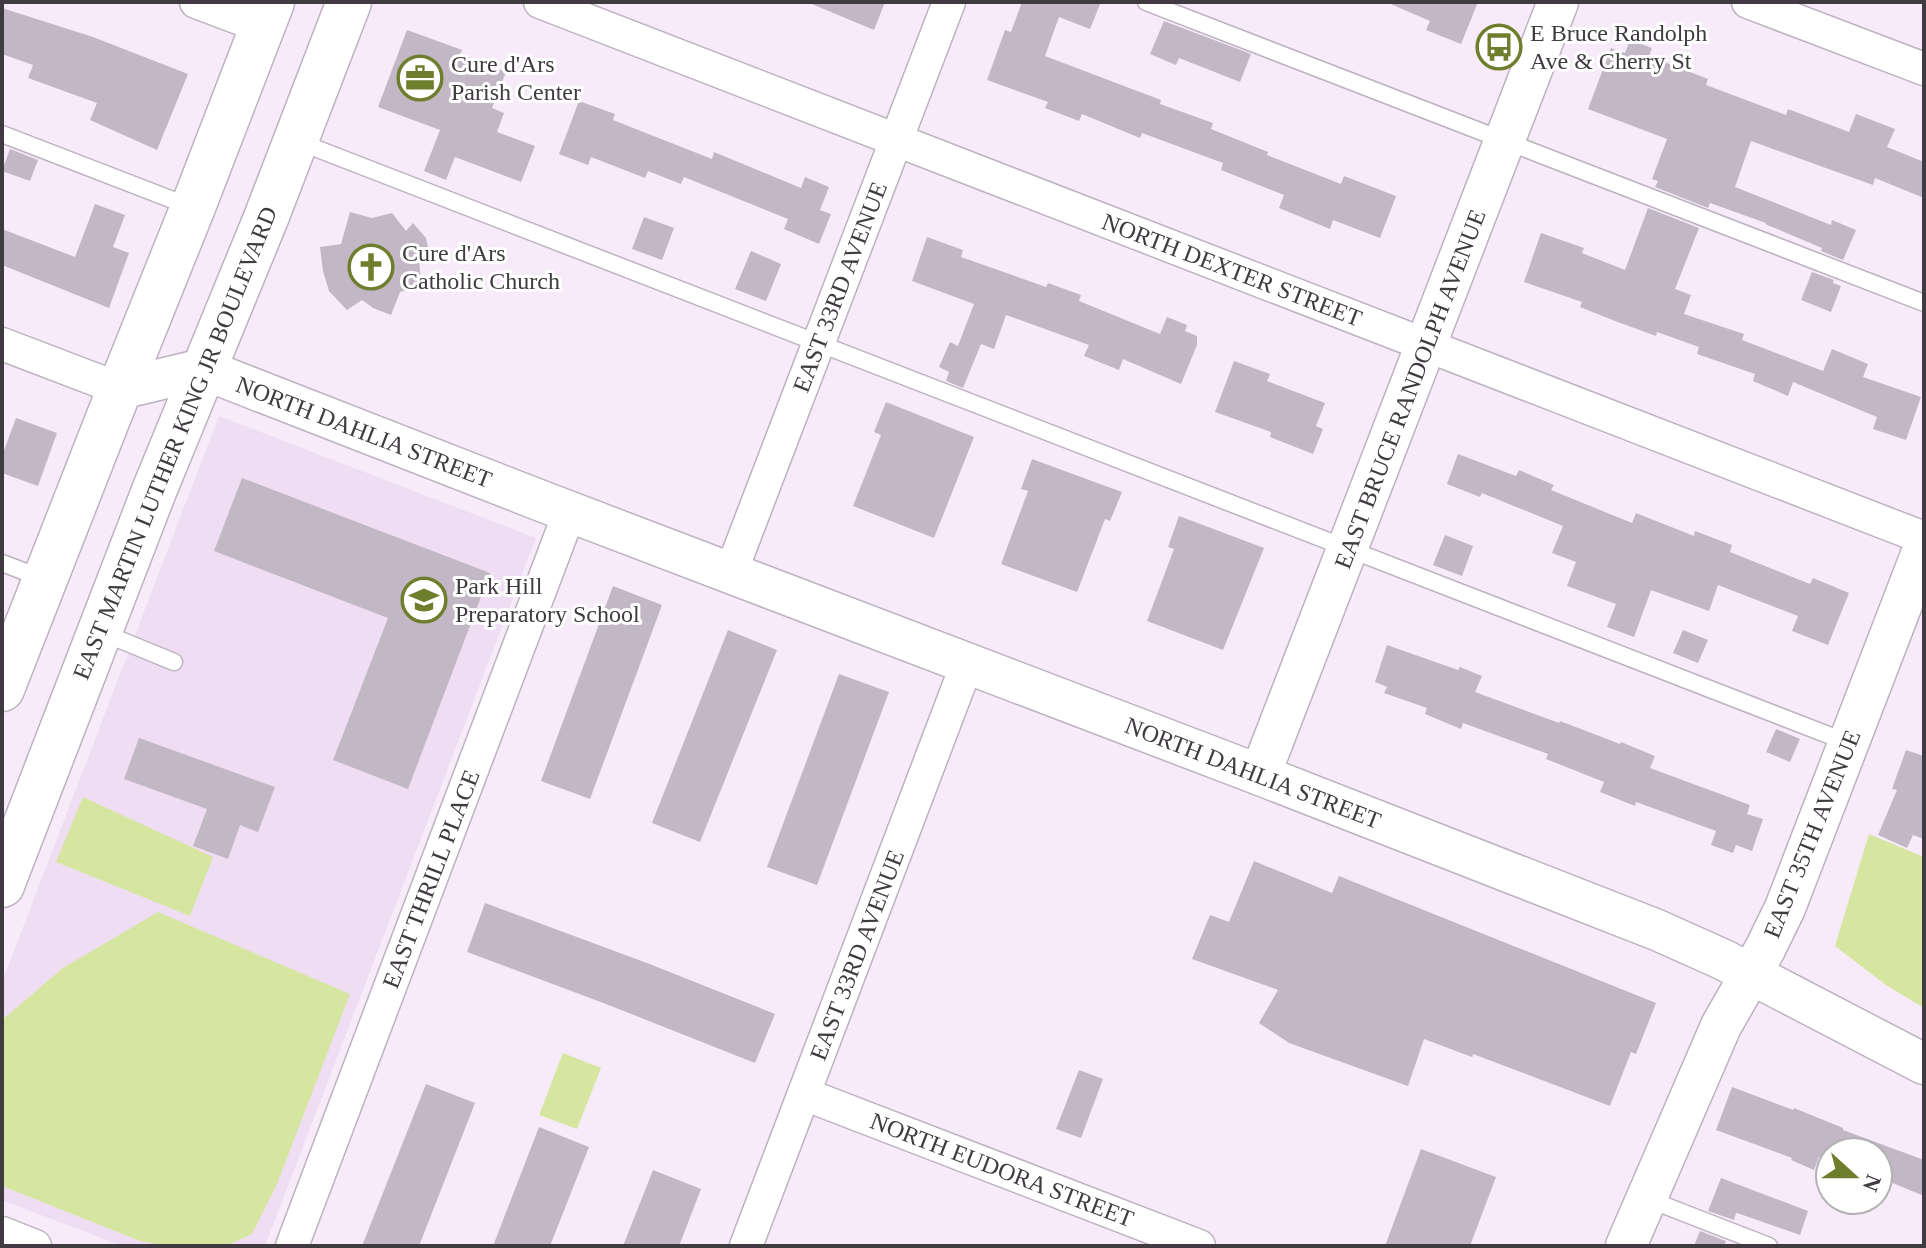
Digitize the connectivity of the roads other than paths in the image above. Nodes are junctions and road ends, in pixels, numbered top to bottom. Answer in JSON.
{"nodes":[{"id":1,"x":196,"y":2,"type":"edge"},
{"id":2,"x":349,"y":2,"type":"edge"},
{"id":3,"x":540,"y":2,"type":"edge"},
{"id":4,"x":949,"y":2,"type":"edge"},
{"id":5,"x":1146,"y":2,"type":"edge"},
{"id":6,"x":1558,"y":2,"type":"edge"},
{"id":7,"x":1748,"y":2,"type":"edge"},
{"id":8,"x":257,"y":16,"type":"edge"},
{"id":9,"x":1924,"y":69,"type":"edge"},
{"id":10,"x":2,"y":134,"type":"edge"},
{"id":11,"x":897,"y":140,"type":"junction"},
{"id":12,"x":1505,"y":140,"type":"junction"},
{"id":13,"x":295,"y":141,"type":"junction"},
{"id":14,"x":193,"y":207,"type":"junction"},
{"id":15,"x":1924,"y":303,"type":"edge"},
{"id":16,"x":2,"y":344,"type":"edge"},
{"id":17,"x":818,"y":344,"type":"junction"},
{"id":18,"x":1427,"y":346,"type":"junction"},
{"id":19,"x":203,"y":369,"type":"junction"},
{"id":20,"x":120,"y":389,"type":"junction"},
{"id":21,"x":557,"y":506,"type":"junction"},
{"id":22,"x":1924,"y":538,"type":"edge"},
{"id":23,"x":1924,"y":547,"type":"edge"},
{"id":24,"x":1348,"y":549,"type":"junction"},
{"id":25,"x":2,"y":563,"type":"edge"},
{"id":26,"x":731,"y":572,"type":"junction"},
{"id":27,"x":45,"y":580,"type":"junction"},
{"id":28,"x":99,"y":631,"type":"junction"},
{"id":29,"x":174,"y":662,"type":"dead end"},
{"id":30,"x":967,"y":664,"type":"junction"},
{"id":31,"x":2,"y":689,"type":"edge"},
{"id":32,"x":1850,"y":743,"type":"junction"},
{"id":33,"x":1260,"y":775,"type":"junction"},
{"id":34,"x":2,"y":885,"type":"edge"},
{"id":35,"x":1750,"y":974,"type":"junction"},
{"id":36,"x":1924,"y":1064,"type":"edge"},
{"id":37,"x":804,"y":1094,"type":"junction"},
{"id":38,"x":1646,"y":1198,"type":"junction"},
{"id":39,"x":2,"y":1233,"type":"edge"},
{"id":40,"x":35,"y":1246,"type":"edge"},
{"id":41,"x":292,"y":1246,"type":"edge"},
{"id":42,"x":746,"y":1246,"type":"edge"},
{"id":43,"x":1199,"y":1246,"type":"edge"},
{"id":44,"x":1626,"y":1246,"type":"edge"},
{"id":45,"x":1769,"y":1246,"type":"edge"}],
"edges":[{"from":1,"to":8,"type":"street"},
{"from":2,"to":13,"type":"main road","name":"EAST MARTIN LUTHER KING JR BOULEVARD"},
{"from":3,"to":11,"type":"street","name":"NORTH DEXTER STREET"},
{"from":4,"to":11,"type":"street","name":"EAST 33RD AVENUE"},
{"from":5,"to":12,"type":"lane"},
{"from":6,"to":12,"type":"street","name":"EAST BRUCE RANDOLPH AVENUE"},
{"from":7,"to":9,"type":"street"},
{"from":8,"to":14,"type":"main road"},
{"from":10,"to":14,"type":"lane"},
{"from":11,"to":17,"type":"street","name":"EAST 33RD AVENUE"},
{"from":11,"to":18,"type":"street","name":"NORTH DEXTER STREET"},
{"from":12,"to":15,"type":"lane"},
{"from":12,"to":18,"type":"street","name":"EAST BRUCE RANDOLPH AVENUE"},
{"from":13,"to":17,"type":"lane"},
{"from":13,"to":19,"type":"main road","name":"EAST MARTIN LUTHER KING JR BOULEVARD"},
{"from":14,"to":20,"type":"main road"},
{"from":16,"to":20,"type":"street"},
{"from":17,"to":24,"type":"lane"},
{"from":17,"to":26,"type":"street","name":"EAST 33RD AVENUE"},
{"from":18,"to":22,"type":"street","name":"NORTH DEXTER STREET"},
{"from":18,"to":24,"type":"street","name":"EAST BRUCE RANDOLPH AVENUE"},
{"from":19,"to":20,"type":"street"},
{"from":19,"to":21,"type":"street","name":"NORTH DAHLIA STREET"},
{"from":19,"to":28,"type":"main road","name":"EAST MARTIN LUTHER KING JR BOULEVARD"},
{"from":20,"to":27,"type":"main road"},
{"from":21,"to":26,"type":"street","name":"NORTH DAHLIA STREET"},
{"from":21,"to":41,"type":"street","name":"EAST THRILL PLACE"},
{"from":23,"to":32,"type":"street","name":"EAST 35TH AVENUE"},
{"from":24,"to":32,"type":"lane"},
{"from":24,"to":33,"type":"street","name":"EAST BRUCE RANDOLPH AVENUE"},
{"from":25,"to":27,"type":"lane"},
{"from":26,"to":30,"type":"street","name":"NORTH DAHLIA STREET"},
{"from":27,"to":31,"type":"main road"},
{"from":28,"to":29,"type":"lane"},
{"from":28,"to":34,"type":"main road","name":"EAST MARTIN LUTHER KING JR BOULEVARD"},
{"from":30,"to":33,"type":"street","name":"NORTH DAHLIA STREET"},
{"from":30,"to":37,"type":"street","name":"EAST 33RD AVENUE"},
{"from":32,"to":35,"type":"street","name":"EAST 35TH AVENUE"},
{"from":33,"to":35,"type":"street","name":"NORTH DAHLIA STREET"},
{"from":35,"to":36,"type":"street","name":"NORTH DAHLIA STREET"},
{"from":35,"to":38,"type":"street","name":"EAST 35TH AVENUE"},
{"from":37,"to":42,"type":"street","name":"EAST 33RD AVENUE"},
{"from":37,"to":43,"type":"street","name":"NORTH EUDORA STREET"},
{"from":38,"to":44,"type":"street","name":"EAST 35TH AVENUE"},
{"from":38,"to":45,"type":"lane"},
{"from":39,"to":40,"type":"street"}]}
